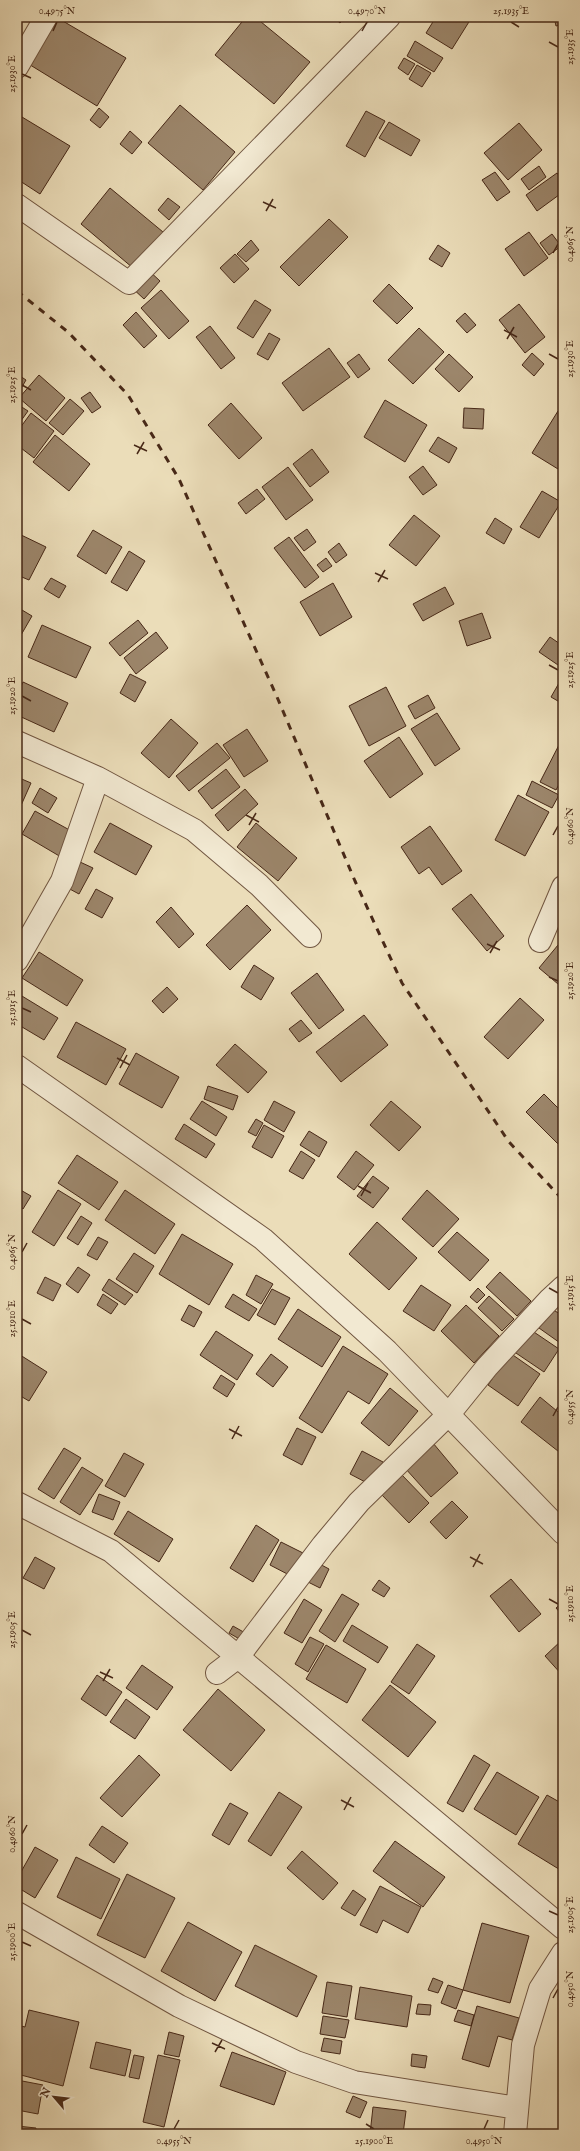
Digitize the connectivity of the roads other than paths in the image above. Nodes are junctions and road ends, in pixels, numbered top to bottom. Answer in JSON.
{"nodes":[{"id":1,"x":46,"y":17,"type":"edge"},
{"id":2,"x":389,"y":17,"type":"edge"},
{"id":3,"x":17,"y":67,"type":"edge"},
{"id":4,"x":17,"y":205,"type":"edge"},
{"id":5,"x":17,"y":742,"type":"edge"},
{"id":6,"x":98,"y":778,"type":"junction"},
{"id":7,"x":563,"y":887,"type":"edge"},
{"id":8,"x":310,"y":936,"type":"dead end"},
{"id":9,"x":540,"y":941,"type":"dead end"},
{"id":10,"x":17,"y":960,"type":"edge"},
{"id":11,"x":17,"y":1066,"type":"edge"},
{"id":12,"x":563,"y":1287,"type":"edge"},
{"id":13,"x":449,"y":1414,"type":"junction"},
{"id":14,"x":17,"y":1503,"type":"edge"},
{"id":15,"x":563,"y":1533,"type":"edge"},
{"id":16,"x":238,"y":1657,"type":"junction"},
{"id":17,"x":217,"y":1673,"type":"dead end"},
{"id":18,"x":17,"y":1913,"type":"edge"},
{"id":19,"x":563,"y":1928,"type":"edge"},
{"id":20,"x":563,"y":1953,"type":"edge"},
{"id":21,"x":517,"y":2108,"type":"junction"},
{"id":22,"x":515,"y":2134,"type":"edge"}],
"edges":[{"from":1,"to":3,"type":"street"},
{"from":2,"to":4,"type":"street"},
{"from":5,"to":6,"type":"street"},
{"from":6,"to":8,"type":"street"},
{"from":6,"to":10,"type":"street"},
{"from":7,"to":9,"type":"street"},
{"from":11,"to":13,"type":"street"},
{"from":12,"to":13,"type":"street"},
{"from":13,"to":15,"type":"street"},
{"from":13,"to":16,"type":"street"},
{"from":14,"to":16,"type":"street"},
{"from":16,"to":17,"type":"street"},
{"from":16,"to":19,"type":"street"},
{"from":18,"to":21,"type":"street"},
{"from":20,"to":21,"type":"street"},
{"from":21,"to":22,"type":"street"}]}
